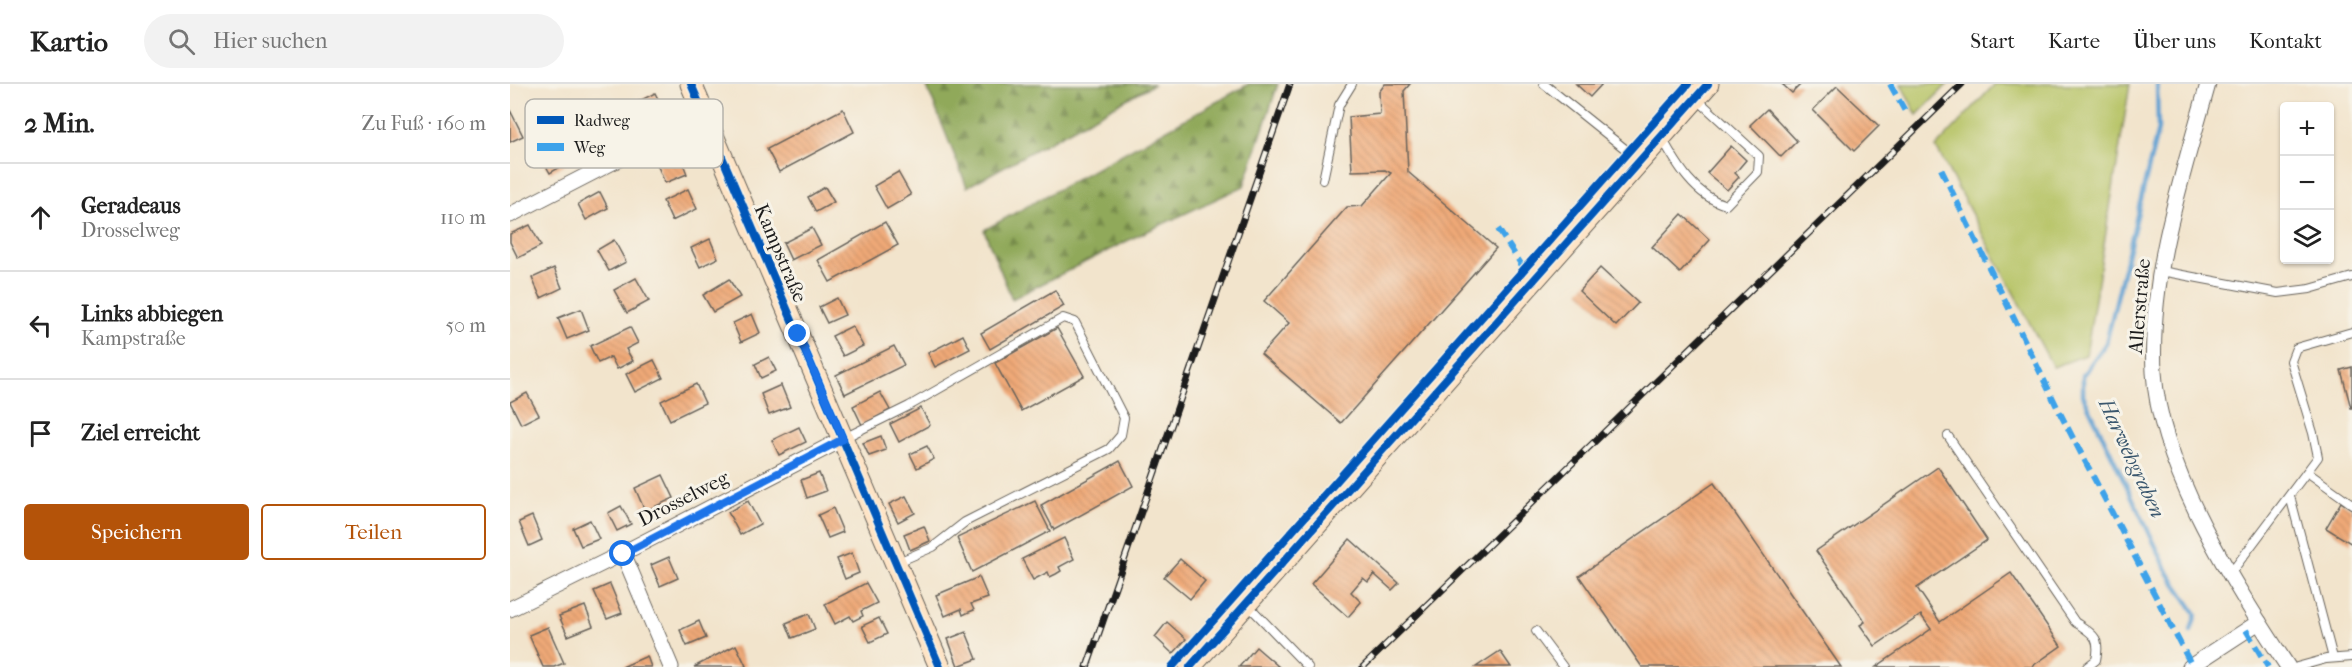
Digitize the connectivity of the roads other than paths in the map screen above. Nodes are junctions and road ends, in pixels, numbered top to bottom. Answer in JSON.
{"nodes":[{"id":1,"x":691,"y":84,"type":"edge"},
{"id":2,"x":1352,"y":84,"type":"edge"},
{"id":3,"x":1544,"y":84,"type":"edge"},
{"id":4,"x":2208,"y":84,"type":"edge"},
{"id":5,"x":1702,"y":91,"type":"edge"},
{"id":6,"x":697,"y":99,"type":"edge"},
{"id":7,"x":1661,"y":137,"type":"junction"},
{"id":8,"x":723,"y":159,"type":"edge"},
{"id":9,"x":1640,"y":161,"type":"junction"},
{"id":10,"x":601,"y":168,"type":"edge"},
{"id":11,"x":1323,"y":180,"type":"dead end"},
{"id":12,"x":510,"y":215,"type":"edge"},
{"id":13,"x":2161,"y":271,"type":"junction"},
{"id":14,"x":2352,"y":277,"type":"edge"},
{"id":15,"x":2352,"y":332,"type":"edge"},
{"id":16,"x":1948,"y":436,"type":"dead end"},
{"id":17,"x":843,"y":439,"type":"junction"},
{"id":18,"x":2307,"y":472,"type":"junction"},
{"id":19,"x":2290,"y":496,"type":"junction"},
{"id":20,"x":2352,"y":504,"type":"edge"},
{"id":21,"x":623,"y":554,"type":"junction"},
{"id":22,"x":895,"y":563,"type":"junction"},
{"id":23,"x":2230,"y":574,"type":"junction"},
{"id":24,"x":1247,"y":604,"type":"junction"},
{"id":25,"x":510,"y":609,"type":"edge"},
{"id":26,"x":2259,"y":622,"type":"junction"},
{"id":27,"x":1536,"y":631,"type":"dead end"},
{"id":28,"x":2352,"y":657,"type":"edge"},
{"id":29,"x":2333,"y":658,"type":"junction"},
{"id":30,"x":671,"y":667,"type":"edge"},
{"id":31,"x":940,"y":667,"type":"edge"},
{"id":32,"x":1190,"y":667,"type":"edge"},
{"id":33,"x":1308,"y":667,"type":"edge"},
{"id":34,"x":1563,"y":667,"type":"edge"},
{"id":35,"x":2086,"y":667,"type":"edge"},
{"id":36,"x":2190,"y":667,"type":"edge"},
{"id":37,"x":2288,"y":667,"type":"edge"},
{"id":38,"x":2297,"y":667,"type":"edge"}],
"edges":[{"from":1,"to":6,"type":"street","name":"Kampstraße"},
{"from":2,"to":11,"type":"lane"},
{"from":3,"to":9,"type":"lane"},
{"from":4,"to":13,"type":"street","name":"Allerstraße"},
{"from":5,"to":7,"type":"street"},
{"from":5,"to":7,"type":"lane"},
{"from":7,"to":9,"type":"street"},
{"from":8,"to":17,"type":"street","name":"Kampstraße"},
{"from":9,"to":24,"type":"street"},
{"from":10,"to":12,"type":"street"},
{"from":13,"to":14,"type":"lane"},
{"from":13,"to":23,"type":"street","name":"Allerstraße"},
{"from":15,"to":18,"type":"lane"},
{"from":16,"to":35,"type":"lane"},
{"from":17,"to":21,"type":"street","name":"Drosselweg"},
{"from":17,"to":22,"type":"street","name":"Kampstraße"},
{"from":17,"to":22,"type":"lane"},
{"from":18,"to":19,"type":"lane"},
{"from":18,"to":20,"type":"lane"},
{"from":19,"to":23,"type":"lane"},
{"from":19,"to":29,"type":"lane"},
{"from":21,"to":25,"type":"street","name":"Drosselweg"},
{"from":21,"to":30,"type":"street"},
{"from":22,"to":31,"type":"street","name":"Kampstraße"},
{"from":23,"to":26,"type":"street","name":"Allerstraße"},
{"from":24,"to":32,"type":"street"},
{"from":24,"to":33,"type":"lane"},
{"from":26,"to":36,"type":"street"},
{"from":26,"to":37,"type":"street","name":"Allerstraße"},
{"from":27,"to":34,"type":"lane"},
{"from":28,"to":29,"type":"lane"},
{"from":29,"to":38,"type":"lane"}]}
